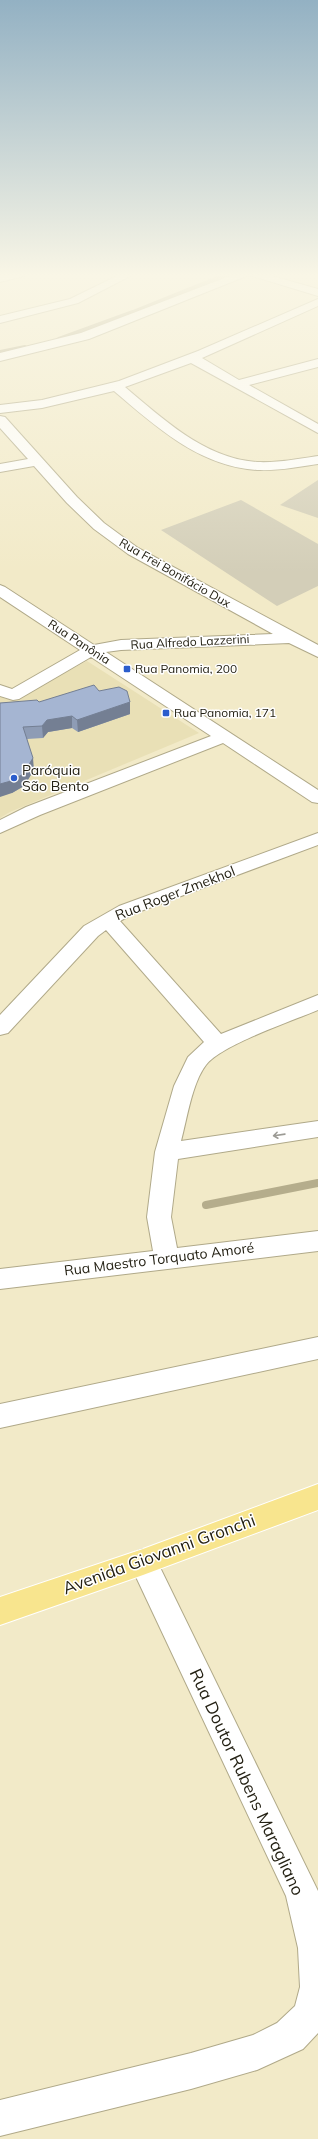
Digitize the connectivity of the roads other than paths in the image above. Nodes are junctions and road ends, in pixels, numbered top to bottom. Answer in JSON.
{"nodes":[{"id":1,"x":151,"y":374,"type":"edge"},
{"id":2,"x":219,"y":374,"type":"edge"},
{"id":3,"x":276,"y":374,"type":"edge"},
{"id":4,"x":237,"y":384,"type":"junction"},
{"id":5,"x":116,"y":387,"type":"junction"},
{"id":6,"x":14,"y":408,"type":"junction"},
{"id":7,"x":0,"y":409,"type":"edge"},
{"id":8,"x":0,"y":412,"type":"edge"},
{"id":9,"x":0,"y":420,"type":"edge"},
{"id":10,"x":318,"y":428,"type":"edge"},
{"id":11,"x":318,"y":460,"type":"edge"},
{"id":12,"x":37,"y":461,"type":"junction"},
{"id":13,"x":0,"y":468,"type":"edge"},
{"id":14,"x":0,"y":590,"type":"edge"},
{"id":15,"x":289,"y":638,"type":"junction"},
{"id":16,"x":91,"y":650,"type":"junction"},
{"id":17,"x":318,"y":652,"type":"edge"},
{"id":18,"x":4,"y":694,"type":"edge"},
{"id":19,"x":223,"y":737,"type":"junction"},
{"id":20,"x":318,"y":798,"type":"edge"},
{"id":21,"x":4,"y":822,"type":"edge"},
{"id":22,"x":318,"y":839,"type":"edge"},
{"id":23,"x":108,"y":920,"type":"junction"},
{"id":24,"x":318,"y":1002,"type":"edge"},
{"id":25,"x":0,"y":1028,"type":"edge"},
{"id":26,"x":218,"y":1044,"type":"junction"},
{"id":27,"x":318,"y":1129,"type":"edge"},
{"id":28,"x":167,"y":1152,"type":"junction"},
{"id":29,"x":318,"y":1241,"type":"edge"},
{"id":30,"x":166,"y":1257,"type":"junction"},
{"id":31,"x":0,"y":1278,"type":"edge"},
{"id":32,"x":318,"y":1348,"type":"edge"},
{"id":33,"x":0,"y":1416,"type":"edge"},
{"id":34,"x":318,"y":1497,"type":"edge"},
{"id":35,"x":142,"y":1562,"type":"junction"},
{"id":36,"x":0,"y":1611,"type":"edge"},
{"id":37,"x":0,"y":2118,"type":"edge"}],
"edges":[{"from":1,"to":5,"type":"street"},
{"from":2,"to":4,"type":"street"},
{"from":3,"to":4,"type":"street"},
{"from":4,"to":10,"type":"street"},
{"from":5,"to":6,"type":"street"},
{"from":5,"to":11,"type":"street"},
{"from":6,"to":7,"type":"street"},
{"from":6,"to":8,"type":"street"},
{"from":9,"to":12,"type":"street","name":"Rua Frei Bonifácio Dux"},
{"from":12,"to":13,"type":"street"},
{"from":12,"to":15,"type":"street","name":"Rua Frei Bonifácio Dux"},
{"from":14,"to":16,"type":"street","name":"Rua Panônia"},
{"from":15,"to":16,"type":"street","name":"Rua Alfredo Lazzerini"},
{"from":15,"to":17,"type":"street","name":"Rua Frei Bonifácio Dux"},
{"from":16,"to":18,"type":"street"},
{"from":16,"to":19,"type":"street","name":"Rua Panônia"},
{"from":19,"to":20,"type":"street","name":"Rua Panônia"},
{"from":19,"to":21,"type":"street"},
{"from":22,"to":23,"type":"street","name":"Rua Roger Zmekhol"},
{"from":23,"to":25,"type":"street","name":"Rua Roger Zmekhol"},
{"from":23,"to":26,"type":"street"},
{"from":24,"to":26,"type":"street"},
{"from":26,"to":28,"type":"street"},
{"from":27,"to":28,"type":"street","one_way":true},
{"from":28,"to":30,"type":"street"},
{"from":29,"to":30,"type":"street","name":"Rua Maestro Torquato Amoré"},
{"from":30,"to":31,"type":"street","name":"Rua Maestro Torquato Amoré"},
{"from":32,"to":33,"type":"street"},
{"from":34,"to":35,"type":"main road","name":"Avenida Giovanni Gronchi"},
{"from":35,"to":36,"type":"main road","name":"Avenida Giovanni Gronchi"},
{"from":35,"to":37,"type":"street","name":"Rua Doutor Rubens Maragliano"}]}
